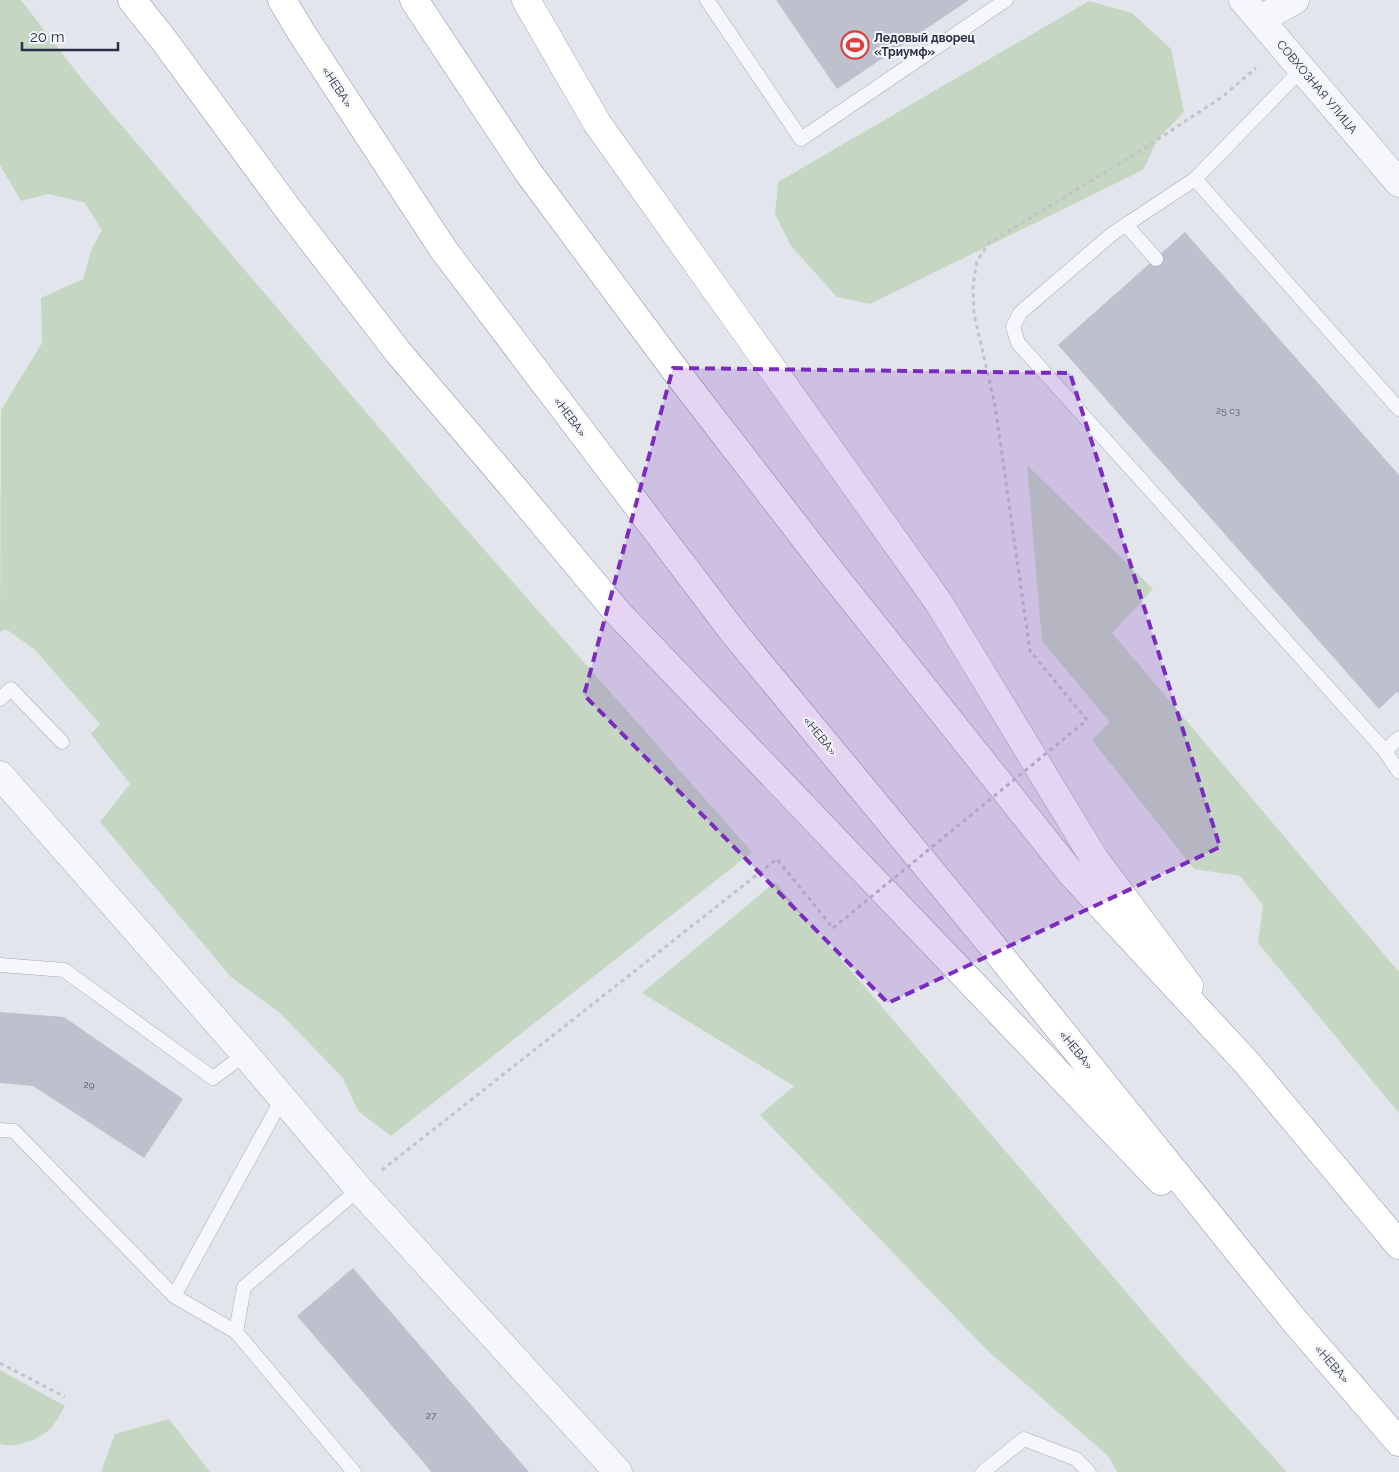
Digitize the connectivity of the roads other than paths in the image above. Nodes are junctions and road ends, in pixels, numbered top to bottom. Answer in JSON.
{"nodes":[{"id":1,"x":132,"y":0,"type":"edge"},
{"id":2,"x":282,"y":0,"type":"edge"},
{"id":3,"x":414,"y":0,"type":"edge"},
{"id":4,"x":526,"y":0,"type":"edge"},
{"id":5,"x":707,"y":0,"type":"edge"},
{"id":6,"x":1006,"y":0,"type":"edge"},
{"id":7,"x":1296,"y":0,"type":"edge"},
{"id":8,"x":1252,"y":10,"type":"edge"},
{"id":9,"x":1302,"y":69,"type":"junction"},
{"id":10,"x":1195,"y":179,"type":"junction"},
{"id":11,"x":1399,"y":184,"type":"edge"},
{"id":12,"x":1126,"y":225,"type":"junction"},
{"id":13,"x":1156,"y":259,"type":"dead end"},
{"id":14,"x":1399,"y":409,"type":"edge"},
{"id":15,"x":0,"y":699,"type":"edge"},
{"id":16,"x":1399,"y":738,"type":"edge"},
{"id":17,"x":62,"y":742,"type":"dead end"},
{"id":18,"x":1385,"y":751,"type":"junction"},
{"id":19,"x":1399,"y":772,"type":"edge"},
{"id":20,"x":0,"y":775,"type":"edge"},
{"id":21,"x":0,"y":965,"type":"edge"},
{"id":22,"x":246,"y":1054,"type":"junction"},
{"id":23,"x":1247,"y":1063,"type":"junction"},
{"id":24,"x":282,"y":1098,"type":"junction"},
{"id":25,"x":0,"y":1130,"type":"edge"},
{"id":26,"x":359,"y":1189,"type":"junction"},
{"id":27,"x":1399,"y":1245,"type":"edge"},
{"id":28,"x":174,"y":1296,"type":"junction"},
{"id":29,"x":1293,"y":1319,"type":"junction"},
{"id":30,"x":236,"y":1332,"type":"junction"},
{"id":31,"x":1399,"y":1442,"type":"edge"},
{"id":32,"x":354,"y":1472,"type":"edge"},
{"id":33,"x":618,"y":1472,"type":"edge"},
{"id":34,"x":982,"y":1472,"type":"edge"},
{"id":35,"x":1089,"y":1472,"type":"edge"}],
"edges":[{"from":1,"to":29,"type":"main road"},
{"from":2,"to":29,"type":"main road","name":"«НЕВА»"},
{"from":3,"to":23,"type":"main road"},
{"from":4,"to":23,"type":"main road"},
{"from":5,"to":6,"type":"lane"},
{"from":7,"to":8,"type":"street","name":"СОВХОЗНАЯ УЛИЦА"},
{"from":8,"to":9,"type":"street","name":"СОВХОЗНАЯ УЛИЦА"},
{"from":9,"to":10,"type":"lane"},
{"from":9,"to":11,"type":"street","name":"СОВХОЗНАЯ УЛИЦА"},
{"from":10,"to":12,"type":"lane"},
{"from":10,"to":14,"type":"lane"},
{"from":12,"to":13,"type":"lane"},
{"from":12,"to":18,"type":"lane"},
{"from":15,"to":17,"type":"lane"},
{"from":16,"to":18,"type":"lane"},
{"from":18,"to":19,"type":"lane"},
{"from":20,"to":22,"type":"street"},
{"from":21,"to":22,"type":"lane"},
{"from":22,"to":24,"type":"street"},
{"from":23,"to":27,"type":"main road"},
{"from":24,"to":26,"type":"street"},
{"from":24,"to":28,"type":"lane"},
{"from":25,"to":28,"type":"lane"},
{"from":26,"to":30,"type":"lane"},
{"from":26,"to":33,"type":"street"},
{"from":28,"to":30,"type":"lane"},
{"from":29,"to":31,"type":"main road","name":"«НЕВА»"},
{"from":30,"to":32,"type":"lane"},
{"from":34,"to":35,"type":"lane"}]}
